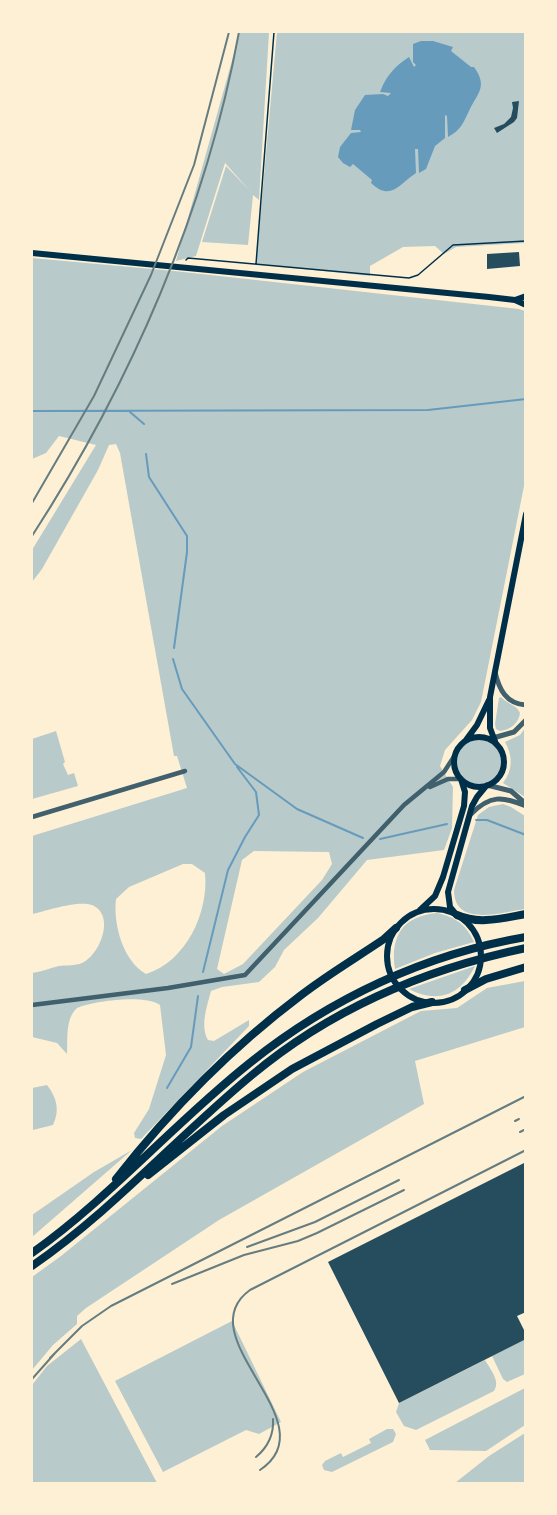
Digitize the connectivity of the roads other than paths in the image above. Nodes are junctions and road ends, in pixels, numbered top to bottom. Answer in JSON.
{"nodes":[{"id":1,"x":32,"y":253,"type":"edge"},
{"id":2,"x":525,"y":296,"type":"edge"},
{"id":3,"x":515,"y":300,"type":"junction"},
{"id":4,"x":525,"y":305,"type":"edge"},
{"id":5,"x":525,"y":514,"type":"edge"},
{"id":6,"x":524,"y":524,"type":"edge"},
{"id":7,"x":495,"y":671,"type":"junction"},
{"id":8,"x":490,"y":697,"type":"junction"},
{"id":9,"x":525,"y":705,"type":"edge"},
{"id":10,"x":525,"y":720,"type":"edge"},
{"id":11,"x":466,"y":740,"type":"junction"},
{"id":12,"x":494,"y":741,"type":"junction"},
{"id":13,"x":455,"y":755,"type":"junction"},
{"id":14,"x":185,"y":771,"type":"dead end"},
{"id":15,"x":461,"y":779,"type":"junction"},
{"id":16,"x":487,"y":785,"type":"junction"},
{"id":17,"x":425,"y":789,"type":"junction"},
{"id":18,"x":525,"y":805,"type":"edge"},
{"id":19,"x":469,"y":815,"type":"junction"},
{"id":20,"x":32,"y":817,"type":"edge"},
{"id":21,"x":420,"y":911,"type":"junction"},
{"id":22,"x":525,"y":914,"type":"edge"},
{"id":23,"x":457,"y":915,"type":"junction"},
{"id":24,"x":396,"y":928,"type":"junction"},
{"id":25,"x":525,"y":937,"type":"edge"},
{"id":26,"x":525,"y":948,"type":"edge"},
{"id":27,"x":525,"y":968,"type":"edge"},
{"id":28,"x":465,"y":990,"type":"junction"},
{"id":29,"x":432,"y":1002,"type":"junction"},
{"id":30,"x":32,"y":1005,"type":"edge"},
{"id":31,"x":102,"y":1196,"type":"junction"},
{"id":32,"x":116,"y":1199,"type":"junction"},
{"id":33,"x":32,"y":1253,"type":"edge"},
{"id":34,"x":32,"y":1266,"type":"edge"}],
"edges":[{"from":1,"to":3,"type":"main road"},
{"from":2,"to":3,"type":"main road"},
{"from":3,"to":4,"type":"main road"},
{"from":5,"to":6,"type":"main road"},
{"from":6,"to":7,"type":"main road"},
{"from":7,"to":8,"type":"main road"},
{"from":7,"to":9,"type":"street"},
{"from":8,"to":11,"type":"main road"},
{"from":8,"to":12,"type":"main road"},
{"from":10,"to":12,"type":"street"},
{"from":11,"to":12,"type":"main road"},
{"from":11,"to":13,"type":"main road"},
{"from":12,"to":16,"type":"main road"},
{"from":13,"to":15,"type":"main road"},
{"from":13,"to":17,"type":"street"},
{"from":14,"to":20,"type":"street"},
{"from":15,"to":16,"type":"main road"},
{"from":15,"to":17,"type":"street"},
{"from":15,"to":21,"type":"main road"},
{"from":16,"to":18,"type":"street"},
{"from":16,"to":19,"type":"main road"},
{"from":17,"to":30,"type":"street"},
{"from":18,"to":19,"type":"street"},
{"from":19,"to":23,"type":"main road"},
{"from":21,"to":23,"type":"main road"},
{"from":21,"to":24,"type":"main road"},
{"from":22,"to":23,"type":"highway"},
{"from":23,"to":28,"type":"main road"},
{"from":24,"to":29,"type":"main road"},
{"from":24,"to":31,"type":"highway"},
{"from":25,"to":31,"type":"highway"},
{"from":26,"to":32,"type":"highway"},
{"from":27,"to":28,"type":"highway"},
{"from":28,"to":29,"type":"main road"},
{"from":29,"to":32,"type":"highway"},
{"from":31,"to":33,"type":"highway"},
{"from":32,"to":34,"type":"highway"}]}
